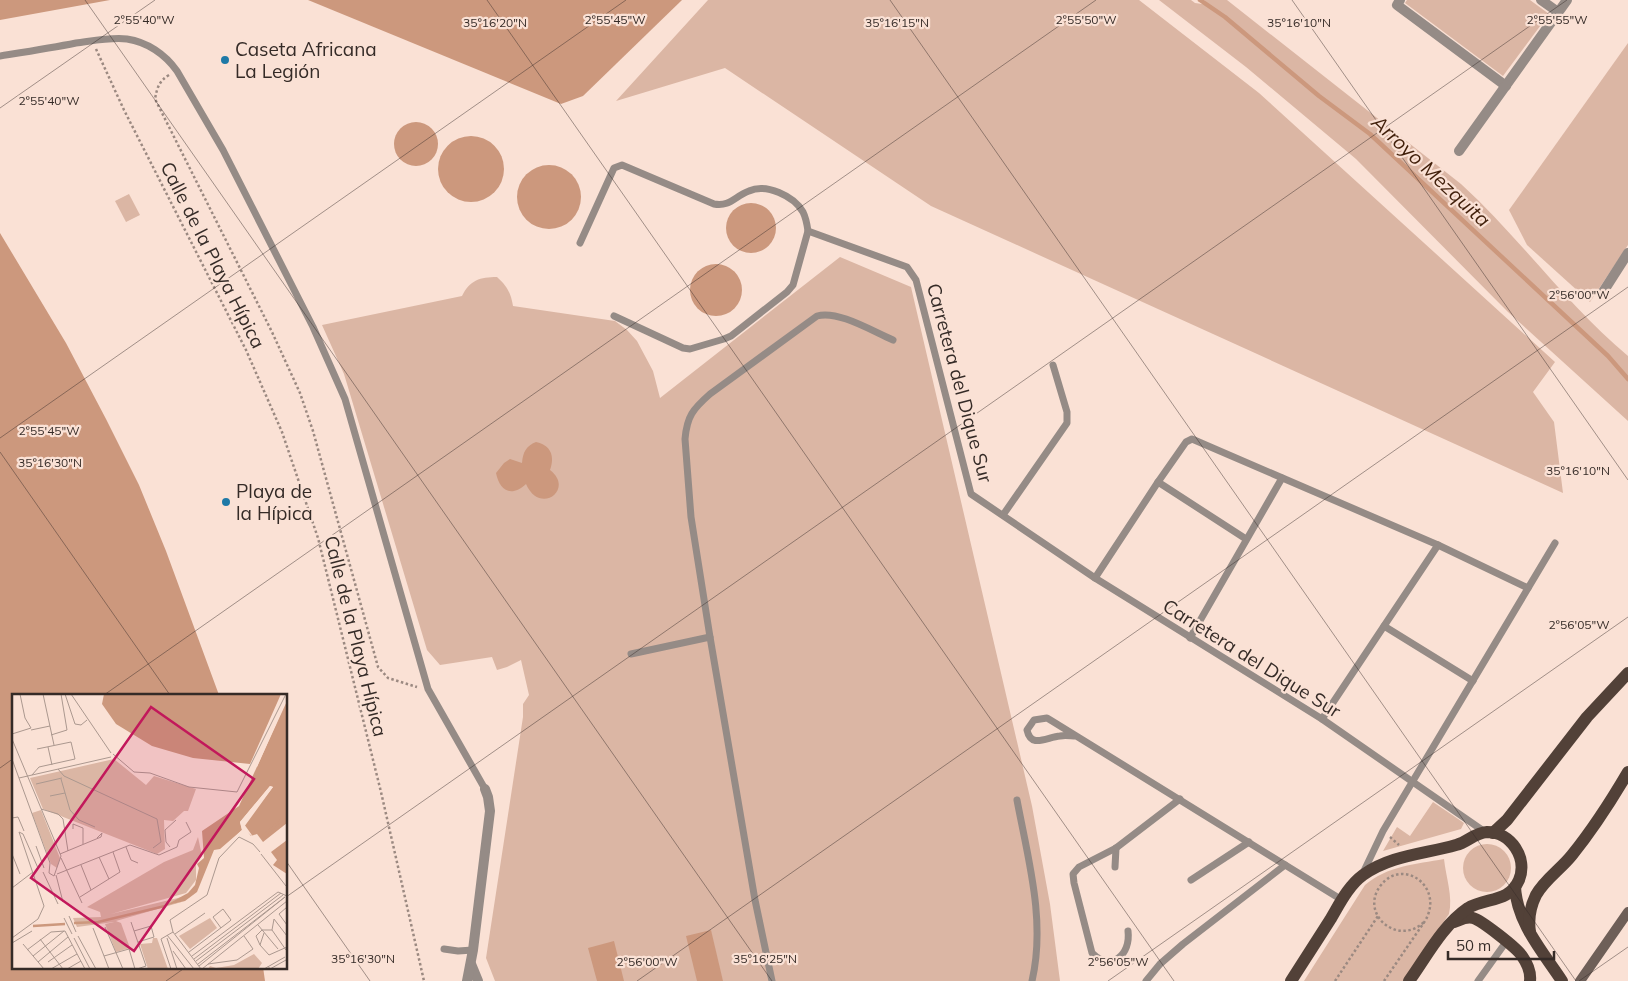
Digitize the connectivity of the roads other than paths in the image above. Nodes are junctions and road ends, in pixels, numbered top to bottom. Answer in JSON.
{"nodes":[{"id":1,"x":1400,"y":0,"type":"edge"},
{"id":2,"x":1541,"y":0,"type":"edge"},
{"id":3,"x":1567,"y":0,"type":"edge"},
{"id":4,"x":1558,"y":12,"type":"junction"},
{"id":5,"x":0,"y":56,"type":"edge"},
{"id":6,"x":1506,"y":86,"type":"junction"},
{"id":7,"x":1459,"y":151,"type":"dead end"},
{"id":8,"x":808,"y":231,"type":"junction"},
{"id":9,"x":580,"y":244,"type":"dead end"},
{"id":10,"x":1628,"y":253,"type":"edge"},
{"id":11,"x":1603,"y":292,"type":"dead end"},
{"id":12,"x":614,"y":316,"type":"dead end"},
{"id":13,"x":893,"y":340,"type":"dead end"},
{"id":14,"x":1053,"y":365,"type":"dead end"},
{"id":15,"x":1282,"y":478,"type":"junction"},
{"id":16,"x":1158,"y":482,"type":"junction"},
{"id":17,"x":1003,"y":515,"type":"junction"},
{"id":18,"x":1246,"y":539,"type":"junction"},
{"id":19,"x":1554,"y":543,"type":"dead end"},
{"id":20,"x":1438,"y":545,"type":"junction"},
{"id":21,"x":1095,"y":578,"type":"junction"},
{"id":22,"x":1528,"y":588,"type":"junction"},
{"id":23,"x":1384,"y":626,"type":"junction"},
{"id":24,"x":710,"y":636,"type":"junction"},
{"id":25,"x":1190,"y":638,"type":"junction"},
{"id":26,"x":631,"y":654,"type":"dead end"},
{"id":27,"x":1628,"y":673,"type":"edge"},
{"id":28,"x":1473,"y":681,"type":"junction"},
{"id":29,"x":1322,"y":719,"type":"junction"},
{"id":30,"x":1076,"y":736,"type":"junction"},
{"id":31,"x":1628,"y":772,"type":"edge"},
{"id":32,"x":1413,"y":782,"type":"junction"},
{"id":33,"x":484,"y":789,"type":"joint"},
{"id":34,"x":1180,"y":799,"type":"junction"},
{"id":35,"x":1017,"y":800,"type":"dead end"},
{"id":36,"x":1489,"y":833,"type":"junction"},
{"id":37,"x":1249,"y":842,"type":"junction"},
{"id":38,"x":1116,"y":848,"type":"junction"},
{"id":39,"x":1285,"y":865,"type":"junction"},
{"id":40,"x":1115,"y":868,"type":"dead end"},
{"id":41,"x":1362,"y":876,"type":"junction"},
{"id":42,"x":1190,"y":880,"type":"dead end"},
{"id":43,"x":1515,"y":887,"type":"junction"},
{"id":44,"x":1342,"y":900,"type":"junction"},
{"id":45,"x":1628,"y":912,"type":"edge"},
{"id":46,"x":1448,"y":926,"type":"junction"},
{"id":47,"x":1128,"y":931,"type":"dead end"},
{"id":48,"x":1530,"y":932,"type":"junction"},
{"id":49,"x":1506,"y":942,"type":"junction"},
{"id":50,"x":444,"y":949,"type":"dead end"},
{"id":51,"x":473,"y":950,"type":"junction"},
{"id":52,"x":471,"y":964,"type":"junction"},
{"id":53,"x":1534,"y":980,"type":"edge"},
{"id":54,"x":467,"y":981,"type":"edge"},
{"id":55,"x":478,"y":981,"type":"edge"},
{"id":56,"x":772,"y":981,"type":"edge"},
{"id":57,"x":1032,"y":981,"type":"edge"},
{"id":58,"x":1146,"y":981,"type":"edge"},
{"id":59,"x":1291,"y":981,"type":"edge"},
{"id":60,"x":1409,"y":981,"type":"edge"},
{"id":61,"x":1478,"y":981,"type":"edge"},
{"id":62,"x":1562,"y":981,"type":"edge"},
{"id":63,"x":1580,"y":981,"type":"edge"}],
"edges":[{"from":1,"to":6,"type":"street"},
{"from":2,"to":4,"type":"street"},
{"from":3,"to":4,"type":"street"},
{"from":4,"to":6,"type":"street"},
{"from":5,"to":33,"type":"lane"},
{"from":6,"to":7,"type":"street"},
{"from":8,"to":9,"type":"lane"},
{"from":8,"to":12,"type":"lane"},
{"from":8,"to":17,"type":"lane","name":"Carretera del Dique Sur"},
{"from":10,"to":11,"type":"street"},
{"from":13,"to":24,"type":"lane"},
{"from":14,"to":17,"type":"lane"},
{"from":15,"to":16,"type":"lane"},
{"from":15,"to":18,"type":"lane"},
{"from":15,"to":20,"type":"lane"},
{"from":16,"to":18,"type":"lane"},
{"from":16,"to":21,"type":"lane"},
{"from":17,"to":21,"type":"lane","name":"Carretera del Dique Sur"},
{"from":18,"to":25,"type":"lane"},
{"from":19,"to":22,"type":"lane"},
{"from":20,"to":22,"type":"lane"},
{"from":20,"to":23,"type":"lane"},
{"from":21,"to":25,"type":"lane","name":"Carretera del Dique Sur"},
{"from":22,"to":28,"type":"lane"},
{"from":23,"to":28,"type":"lane"},
{"from":23,"to":29,"type":"lane"},
{"from":24,"to":26,"type":"lane"},
{"from":24,"to":56,"type":"lane"},
{"from":25,"to":29,"type":"lane","name":"Carretera del Dique Sur"},
{"from":27,"to":36,"type":"main road"},
{"from":28,"to":32,"type":"lane"},
{"from":29,"to":32,"type":"lane","name":"Carretera del Dique Sur"},
{"from":30,"to":30,"type":"lane"},
{"from":30,"to":34,"type":"lane"},
{"from":31,"to":48,"type":"main road"},
{"from":32,"to":36,"type":"lane","name":"Carretera del Dique Sur"},
{"from":32,"to":41,"type":"lane"},
{"from":33,"to":51,"type":"street"},
{"from":34,"to":37,"type":"lane"},
{"from":34,"to":38,"type":"lane"},
{"from":35,"to":57,"type":"lane"},
{"from":36,"to":41,"type":"main road"},
{"from":36,"to":43,"type":"main road"},
{"from":37,"to":39,"type":"lane"},
{"from":37,"to":42,"type":"lane"},
{"from":38,"to":40,"type":"lane"},
{"from":38,"to":47,"type":"lane"},
{"from":39,"to":44,"type":"lane"},
{"from":39,"to":58,"type":"lane"},
{"from":41,"to":44,"type":"main road"},
{"from":43,"to":46,"type":"main road"},
{"from":43,"to":48,"type":"main road"},
{"from":44,"to":59,"type":"main road"},
{"from":45,"to":63,"type":"main road"},
{"from":46,"to":49,"type":"main road"},
{"from":46,"to":60,"type":"main road"},
{"from":48,"to":62,"type":"main road"},
{"from":49,"to":53,"type":"main road"},
{"from":49,"to":61,"type":"lane"},
{"from":50,"to":51,"type":"lane"},
{"from":51,"to":52,"type":"street"},
{"from":52,"to":54,"type":"street"},
{"from":52,"to":55,"type":"street"}]}
